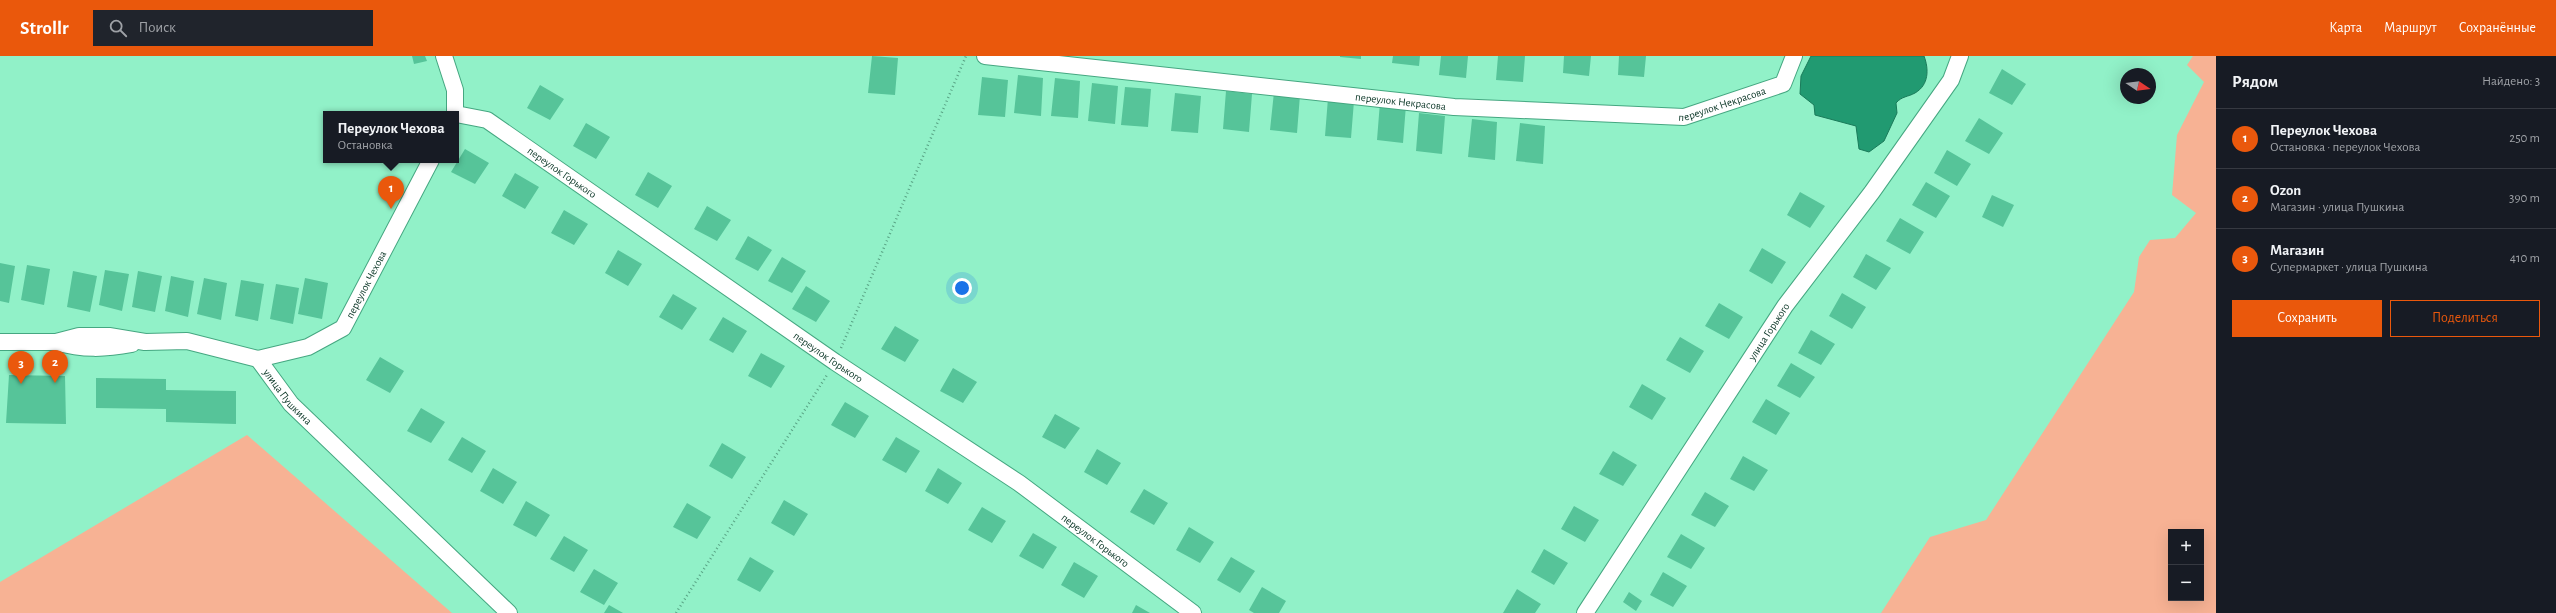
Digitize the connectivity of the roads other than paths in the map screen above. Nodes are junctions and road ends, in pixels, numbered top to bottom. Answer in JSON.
{"nodes":[{"id":1,"x":444,"y":56,"type":"edge"},
{"id":2,"x":985,"y":56,"type":"edge"},
{"id":3,"x":1794,"y":56,"type":"edge"},
{"id":4,"x":1960,"y":56,"type":"edge"},
{"id":5,"x":455,"y":111,"type":"edge"},
{"id":6,"x":459,"y":115,"type":"edge"},
{"id":7,"x":429,"y":163,"type":"edge"},
{"id":8,"x":0,"y":342,"type":"edge"},
{"id":9,"x":258,"y":359,"type":"junction"},
{"id":10,"x":509,"y":613,"type":"edge"},
{"id":11,"x":1193,"y":613,"type":"edge"},
{"id":12,"x":1585,"y":613,"type":"edge"}],
"edges":[{"from":1,"to":5,"type":"street"},
{"from":2,"to":3,"type":"street","name":"переулок Некрасова"},
{"from":4,"to":12,"type":"street","name":"улица Горького"},
{"from":6,"to":11,"type":"street","name":"переулок Горького"},
{"from":7,"to":9,"type":"street","name":"переулок Чехова"},
{"from":8,"to":9,"type":"street","name":"улица Пушкина"},
{"from":9,"to":10,"type":"street","name":"улица Пушкина"}]}
